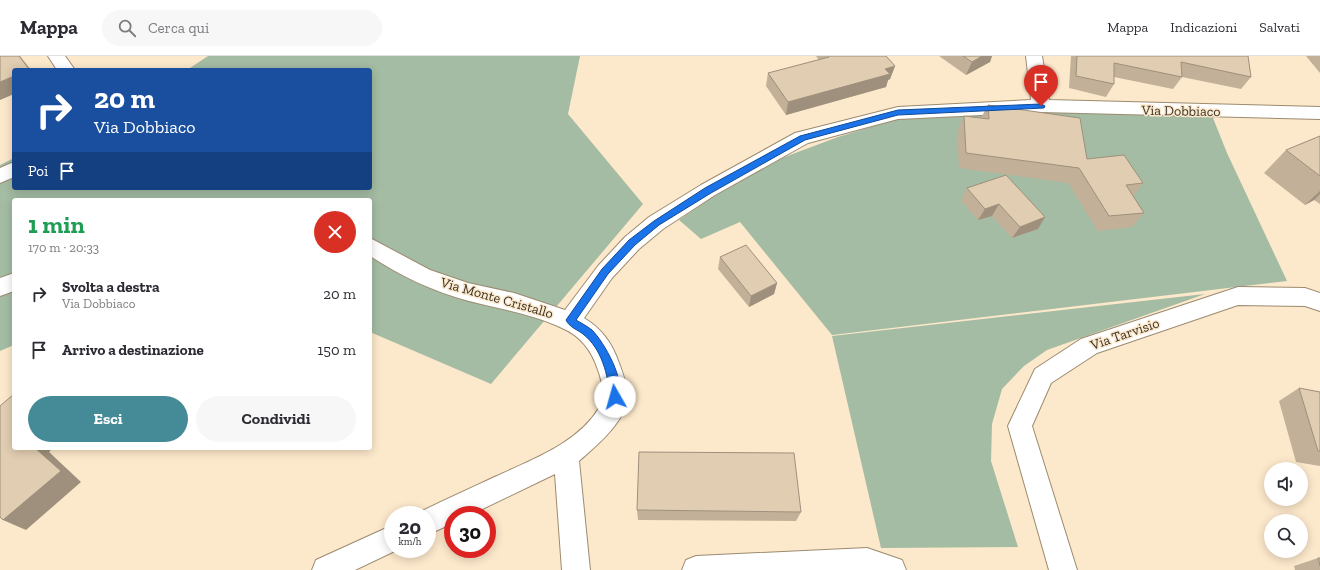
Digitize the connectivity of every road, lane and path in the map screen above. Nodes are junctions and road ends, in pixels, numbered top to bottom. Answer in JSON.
{"nodes":[{"id":1,"x":56,"y":56,"type":"edge"},
{"id":2,"x":1034,"y":56,"type":"edge"},
{"id":3,"x":65,"y":68,"type":"edge"},
{"id":4,"x":1041,"y":106,"type":"junction"},
{"id":5,"x":1320,"y":113,"type":"edge"},
{"id":6,"x":12,"y":170,"type":"edge"},
{"id":7,"x":0,"y":176,"type":"edge"},
{"id":8,"x":372,"y":247,"type":"edge"},
{"id":9,"x":12,"y":283,"type":"edge"},
{"id":10,"x":0,"y":287,"type":"edge"},
{"id":11,"x":1320,"y":302,"type":"edge"},
{"id":12,"x":570,"y":320,"type":"junction"},
{"id":13,"x":566,"y":456,"type":"junction"},
{"id":14,"x":436,"y":518,"type":"edge"},
{"id":15,"x":384,"y":542,"type":"edge"},
{"id":16,"x":326,"y":570,"type":"edge"},
{"id":17,"x":576,"y":570,"type":"edge"},
{"id":18,"x":696,"y":570,"type":"edge"},
{"id":19,"x":892,"y":570,"type":"edge"},
{"id":20,"x":1063,"y":570,"type":"edge"}],
"edges":[{"from":1,"to":3,"type":"street"},
{"from":2,"to":4,"type":"street"},
{"from":4,"to":5,"type":"street","name":"Via Dobbiaco"},
{"from":4,"to":12,"type":"street","name":"Via Dobbiaco"},
{"from":6,"to":7,"type":"street"},
{"from":8,"to":12,"type":"street","name":"Via Monte Cristallo"},
{"from":9,"to":10,"type":"street"},
{"from":11,"to":20,"type":"street","name":"Via Tarvisio"},
{"from":12,"to":13,"type":"street","name":"Via Monte Cristallo"},
{"from":13,"to":14,"type":"street","name":"Via Monte Cristallo"},
{"from":13,"to":17,"type":"street"},
{"from":15,"to":16,"type":"street"},
{"from":18,"to":19,"type":"street"}]}
